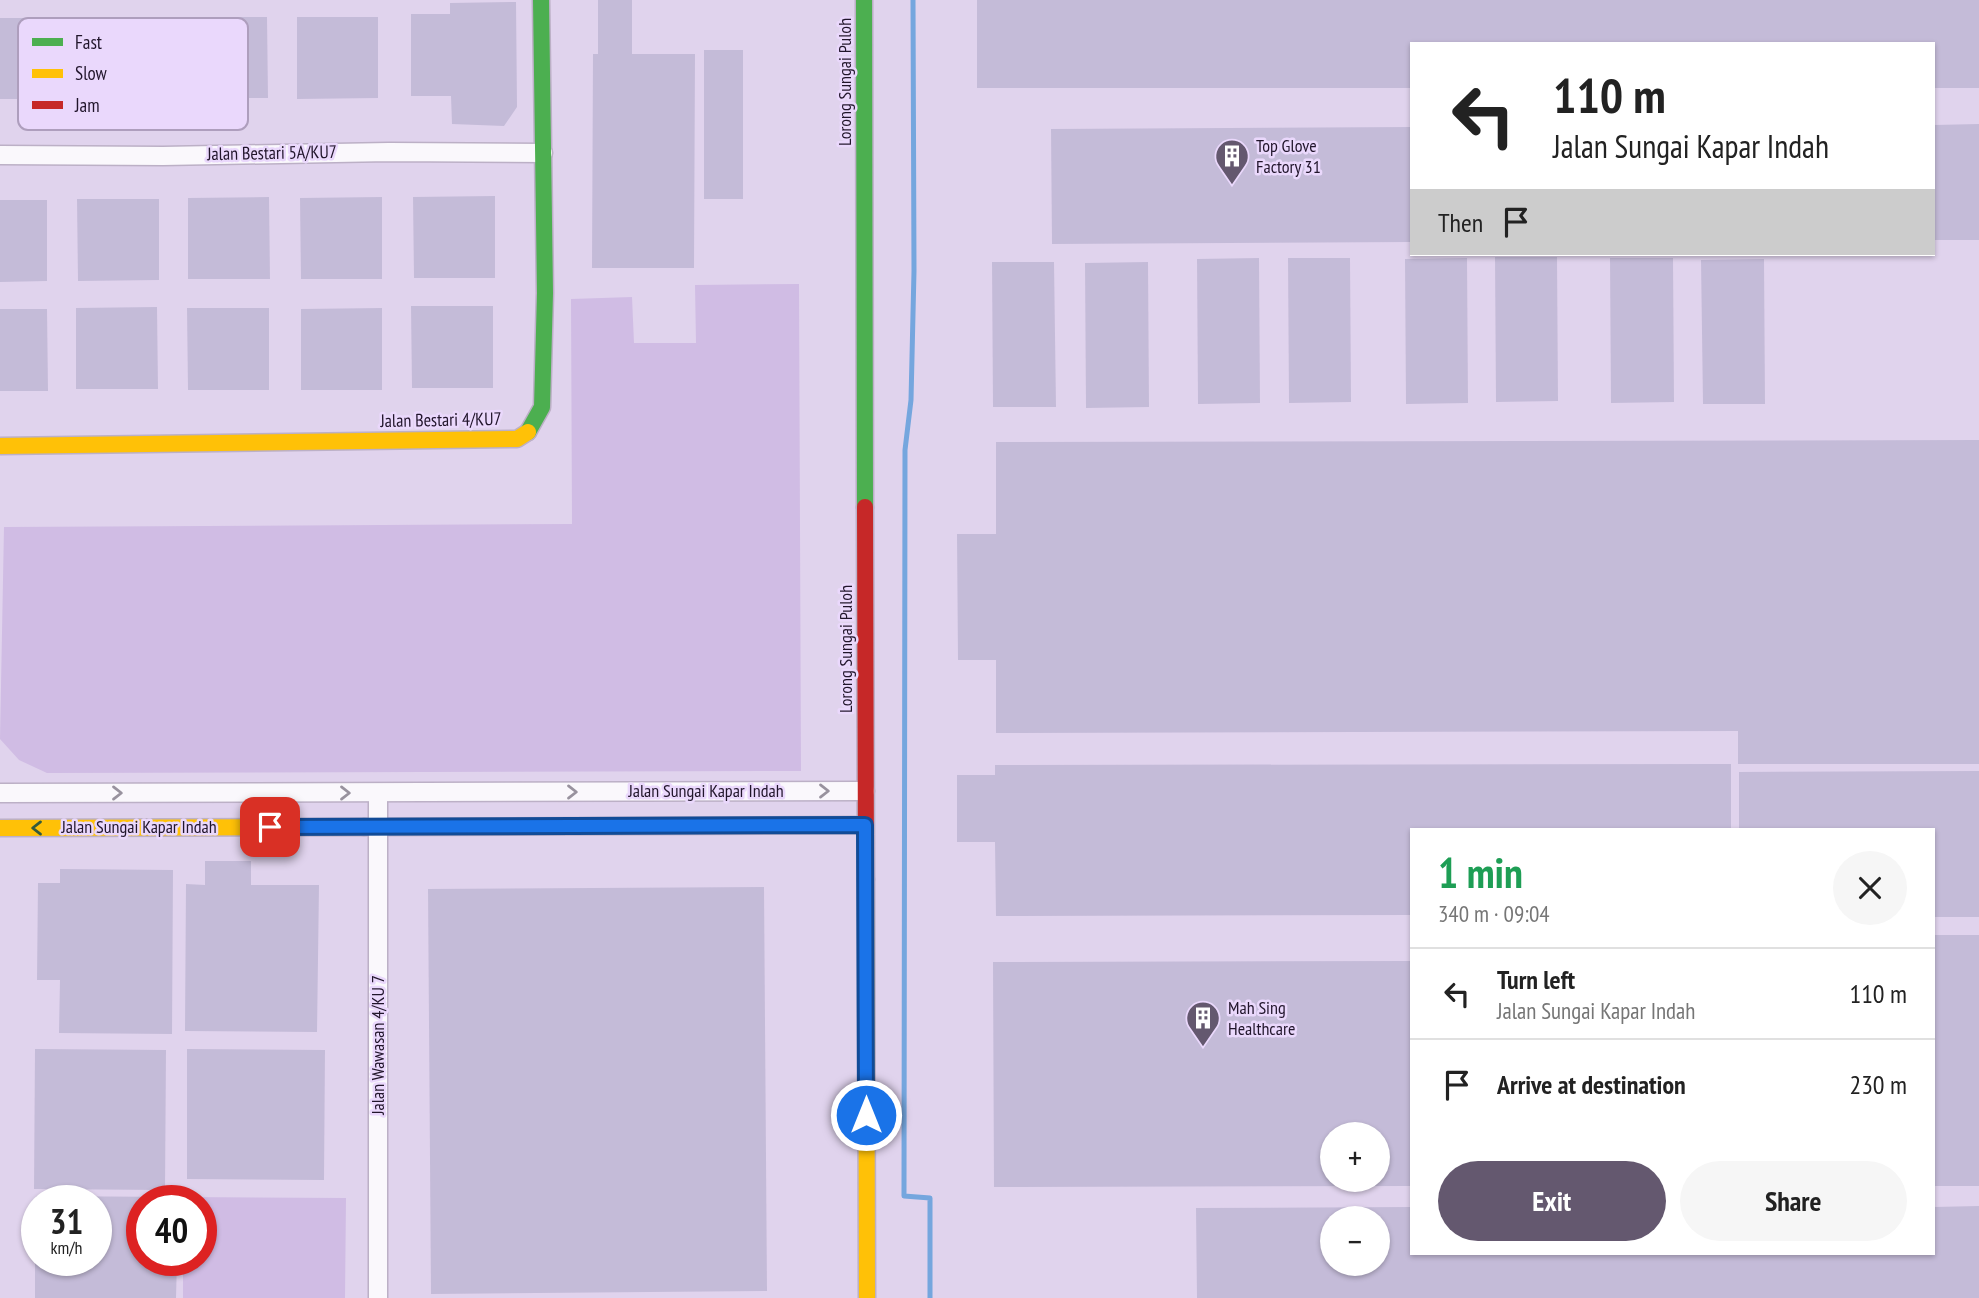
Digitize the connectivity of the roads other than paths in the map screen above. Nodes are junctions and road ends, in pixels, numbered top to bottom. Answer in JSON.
{"nodes":[{"id":1,"x":541,"y":0,"type":"edge"},
{"id":2,"x":864,"y":0,"type":"edge"},
{"id":3,"x":543,"y":153,"type":"junction"},
{"id":4,"x":0,"y":155,"type":"edge"},
{"id":5,"x":0,"y":446,"type":"edge"},
{"id":6,"x":865,"y":791,"type":"junction"},
{"id":7,"x":0,"y":793,"type":"edge"},
{"id":8,"x":378,"y":793,"type":"junction"},
{"id":9,"x":865,"y":825,"type":"junction"},
{"id":10,"x":378,"y":827,"type":"junction"},
{"id":11,"x":0,"y":828,"type":"edge"},
{"id":12,"x":378,"y":1298,"type":"edge"},
{"id":13,"x":867,"y":1298,"type":"edge"}],
"edges":[{"from":1,"to":3,"type":"street","name":"Jalan Bestari 4/KU7"},
{"from":2,"to":6,"type":"street","name":"Lorong Sungai Puloh"},
{"from":3,"to":4,"type":"street","name":"Jalan Bestari 5A/KU7"},
{"from":3,"to":5,"type":"street","name":"Jalan Bestari 4/KU7"},
{"from":8,"to":6,"type":"street","name":"Jalan Sungai Kapar Indah","one_way":true},
{"from":6,"to":9,"type":"street","name":"Lorong Sungai Puloh"},
{"from":7,"to":8,"type":"street","name":"Jalan Sungai Kapar Indah","one_way":true},
{"from":8,"to":10,"type":"street","name":"Jalan Wawasan 4/KU 7"},
{"from":9,"to":10,"type":"street","name":"Jalan Sungai Kapar Indah"},
{"from":9,"to":13,"type":"street","name":"Lorong Sungai Puloh"},
{"from":10,"to":11,"type":"street","name":"Jalan Sungai Kapar Indah","one_way":true},
{"from":10,"to":12,"type":"street","name":"Jalan Wawasan 4/KU 7"}]}
